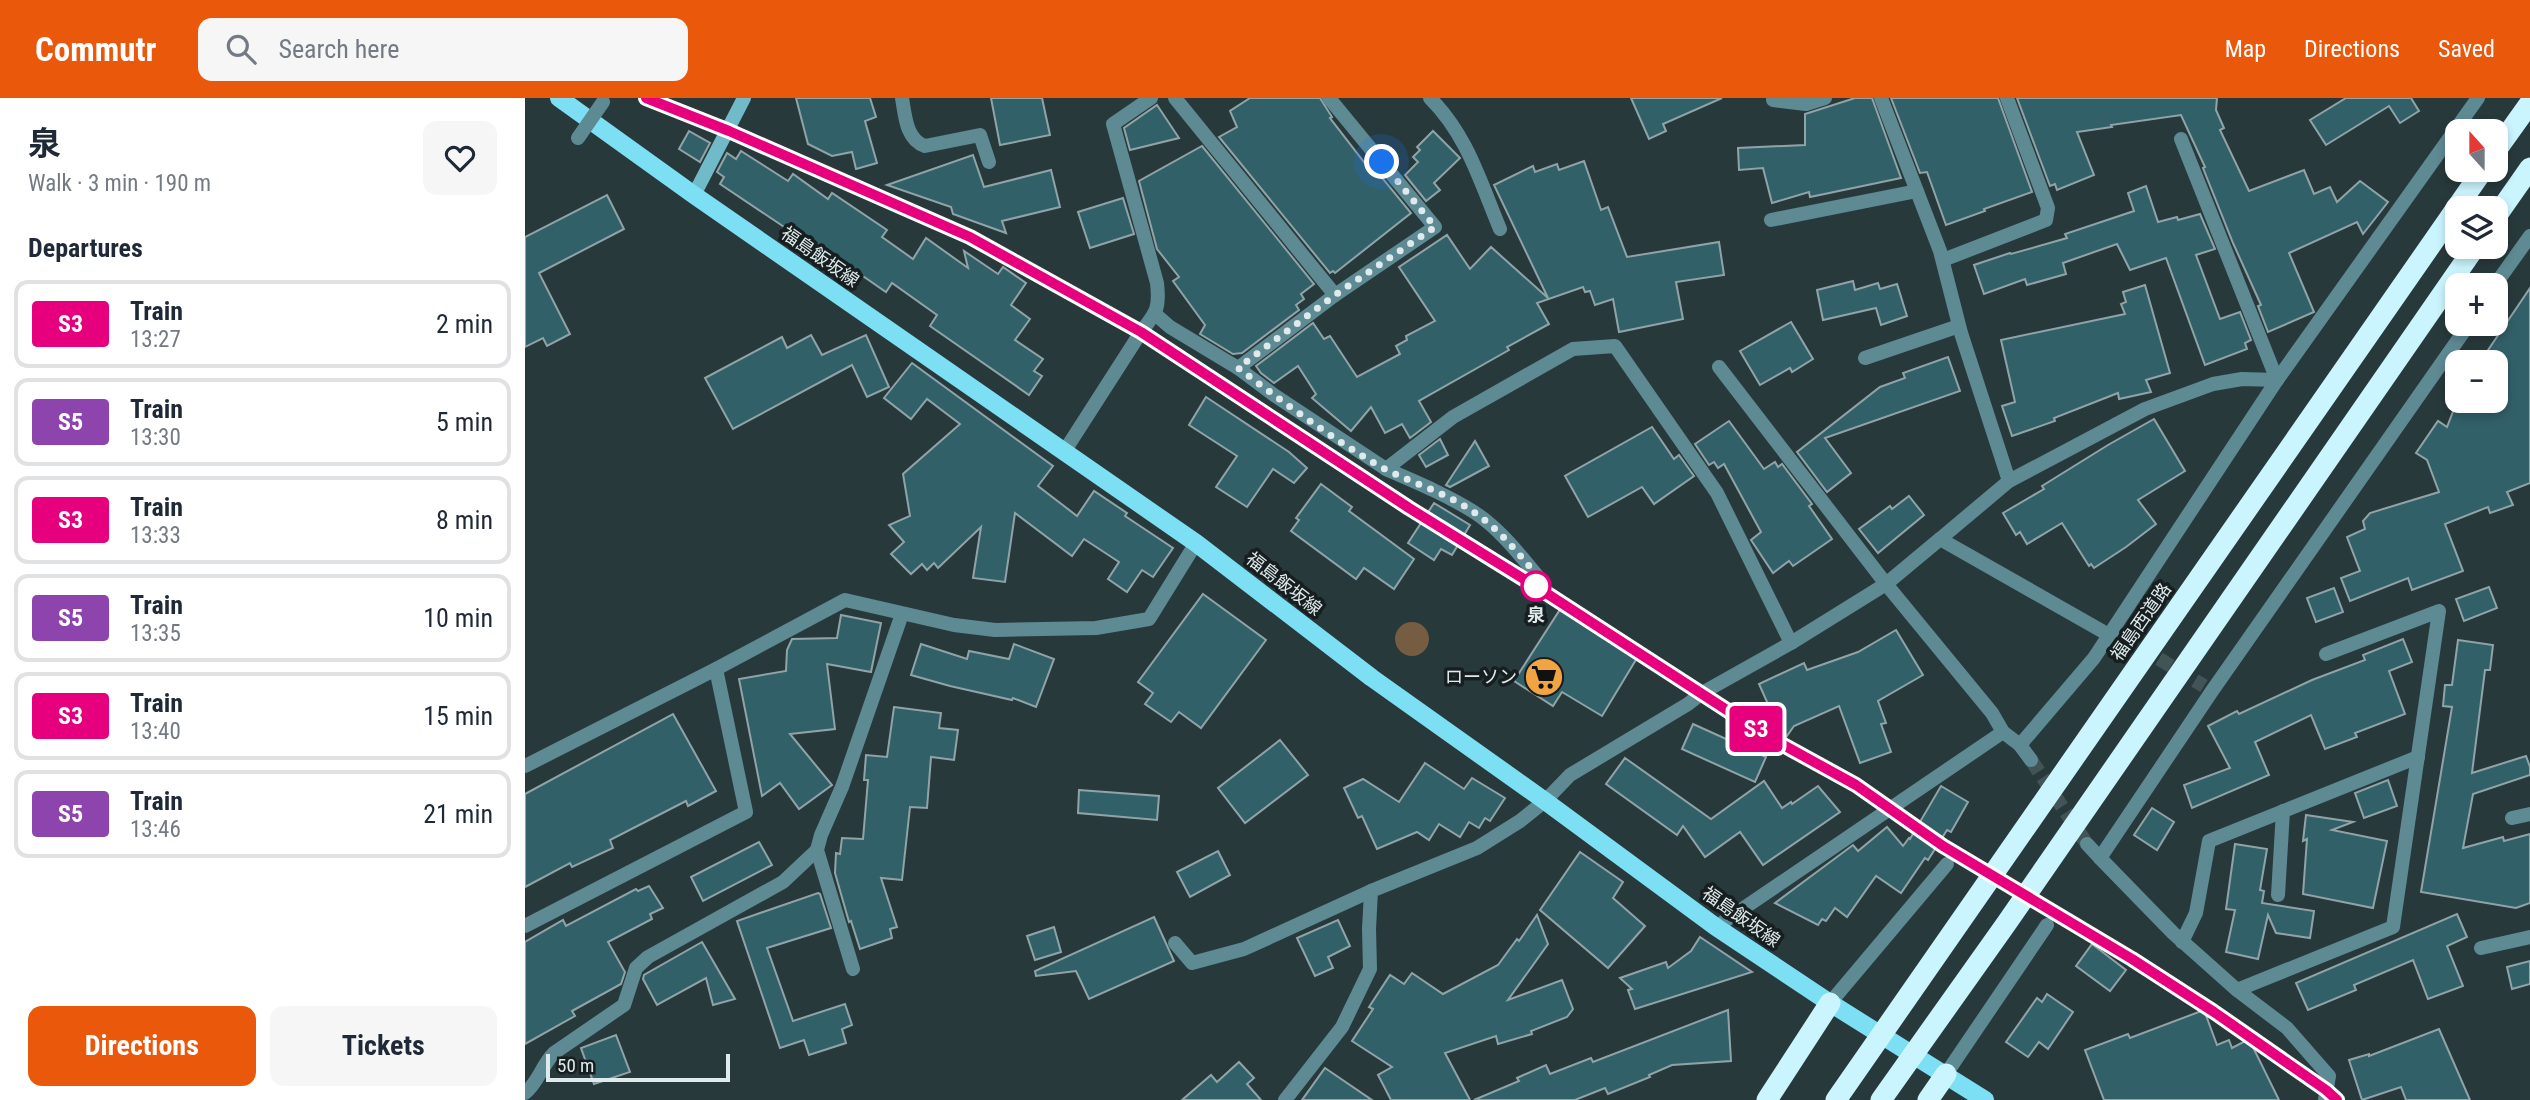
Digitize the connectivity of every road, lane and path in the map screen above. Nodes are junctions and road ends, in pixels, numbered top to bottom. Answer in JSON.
{"nodes":[{"id":1,"x":559,"y":98,"type":"edge"},
{"id":2,"x":744,"y":98,"type":"edge"},
{"id":3,"x":902,"y":98,"type":"edge"},
{"id":4,"x":1151,"y":98,"type":"edge"},
{"id":5,"x":1175,"y":98,"type":"edge"},
{"id":6,"x":1329,"y":98,"type":"edge"},
{"id":7,"x":1430,"y":98,"type":"edge"},
{"id":8,"x":1825,"y":98,"type":"edge"},
{"id":9,"x":1881,"y":98,"type":"edge"},
{"id":10,"x":2007,"y":98,"type":"edge"},
{"id":11,"x":2478,"y":98,"type":"edge"},
{"id":12,"x":1773,"y":100,"type":"dead end"},
{"id":13,"x":603,"y":102,"type":"dead end"},
{"id":14,"x":2530,"y":103,"type":"edge"},
{"id":15,"x":2508,"y":134,"type":"edge"},
{"id":16,"x":578,"y":138,"type":"dead end"},
{"id":17,"x":2181,"y":139,"type":"dead end"},
{"id":18,"x":989,"y":162,"type":"dead end"},
{"id":19,"x":2530,"y":168,"type":"edge"},
{"id":20,"x":2475,"y":182,"type":"edge"},
{"id":21,"x":1917,"y":191,"type":"junction"},
{"id":22,"x":694,"y":195,"type":"junction"},
{"id":23,"x":2508,"y":199,"type":"edge"},
{"id":24,"x":1771,"y":220,"type":"dead end"},
{"id":25,"x":1500,"y":229,"type":"dead end"},
{"id":26,"x":2530,"y":236,"type":"edge"},
{"id":27,"x":2467,"y":259,"type":"edge"},
{"id":28,"x":1943,"y":260,"type":"junction"},
{"id":29,"x":2504,"y":273,"type":"edge"},
{"id":30,"x":1335,"y":295,"type":"junction"},
{"id":31,"x":1155,"y":314,"type":"junction"},
{"id":32,"x":1959,"y":326,"type":"junction"},
{"id":33,"x":2460,"y":336,"type":"edge"},
{"id":34,"x":1865,"y":358,"type":"dead end"},
{"id":35,"x":1719,"y":367,"type":"dead end"},
{"id":36,"x":1238,"y":368,"type":"junction"},
{"id":37,"x":2277,"y":380,"type":"junction"},
{"id":38,"x":1064,"y":452,"type":"junction"},
{"id":39,"x":1386,"y":469,"type":"junction"},
{"id":40,"x":2009,"y":481,"type":"junction"},
{"id":41,"x":1940,"y":539,"type":"junction"},
{"id":42,"x":1196,"y":543,"type":"junction"},
{"id":43,"x":1539,"y":578,"type":"dead end"},
{"id":44,"x":1886,"y":584,"type":"junction"},
{"id":45,"x":902,"y":614,"type":"junction"},
{"id":46,"x":2116,"y":636,"type":"junction"},
{"id":47,"x":1791,"y":643,"type":"junction"},
{"id":48,"x":2326,"y":654,"type":"dead end"},
{"id":49,"x":716,"y":669,"type":"junction"},
{"id":50,"x":2003,"y":732,"type":"junction"},
{"id":51,"x":2020,"y":745,"type":"junction"},
{"id":52,"x":2418,"y":757,"type":"junction"},
{"id":53,"x":2031,"y":760,"type":"tunnel mouth"},
{"id":54,"x":525,"y":766,"type":"edge"},
{"id":55,"x":1545,"y":800,"type":"junction"},
{"id":56,"x":2283,"y":811,"type":"junction"},
{"id":57,"x":2530,"y":814,"type":"edge"},
{"id":58,"x":2512,"y":818,"type":"dead end"},
{"id":59,"x":2087,"y":844,"type":"tunnel mouth"},
{"id":60,"x":817,"y":850,"type":"junction"},
{"id":61,"x":2099,"y":858,"type":"junction"},
{"id":62,"x":1947,"y":864,"type":"dead end"},
{"id":63,"x":1371,"y":891,"type":"junction"},
{"id":64,"x":2278,"y":895,"type":"dead end"},
{"id":65,"x":2047,"y":925,"type":"dead end"},
{"id":66,"x":525,"y":926,"type":"edge"},
{"id":67,"x":1716,"y":927,"type":"junction"},
{"id":68,"x":2530,"y":937,"type":"edge"},
{"id":69,"x":2182,"y":942,"type":"junction"},
{"id":70,"x":1175,"y":943,"type":"dead end"},
{"id":71,"x":2481,"y":948,"type":"dead end"},
{"id":72,"x":853,"y":969,"type":"dead end"},
{"id":73,"x":2237,"y":990,"type":"junction"},
{"id":74,"x":1830,"y":1003,"type":"junction"},
{"id":75,"x":1946,"y":1074,"type":"junction"},
{"id":76,"x":525,"y":1093,"type":"edge"},
{"id":77,"x":1285,"y":1100,"type":"edge"},
{"id":78,"x":1767,"y":1100,"type":"edge"},
{"id":79,"x":1836,"y":1100,"type":"edge"},
{"id":80,"x":1881,"y":1100,"type":"edge"},
{"id":81,"x":1928,"y":1100,"type":"edge"},
{"id":82,"x":1985,"y":1100,"type":"edge"},
{"id":83,"x":2325,"y":1100,"type":"edge"}],
"edges":[{"from":1,"to":22,"type":"main road","name":"福島飯坂線"},
{"from":2,"to":22,"type":"street"},
{"from":3,"to":18,"type":"street"},
{"from":4,"to":31,"type":"street"},
{"from":5,"to":30,"type":"street"},
{"from":6,"to":30,"type":"street"},
{"from":7,"to":25,"type":"street"},
{"from":8,"to":12,"type":"street"},
{"from":9,"to":21,"type":"street"},
{"from":10,"to":28,"type":"street"},
{"from":11,"to":37,"type":"street"},
{"from":13,"to":16,"type":"street","bridge":true},
{"from":14,"to":15,"type":"highway"},
{"from":17,"to":37,"type":"street"},
{"from":19,"to":23,"type":"highway"},
{"from":20,"to":79,"type":"highway","name":"福島西道路","bridge":true},
{"from":21,"to":24,"type":"street"},
{"from":21,"to":28,"type":"street"},
{"from":22,"to":38,"type":"main road","name":"福島飯坂線"},
{"from":26,"to":29,"type":"street"},
{"from":27,"to":80,"type":"highway","bridge":true},
{"from":28,"to":32,"type":"street"},
{"from":30,"to":36,"type":"street"},
{"from":31,"to":36,"type":"street"},
{"from":31,"to":38,"type":"street"},
{"from":32,"to":34,"type":"street"},
{"from":32,"to":40,"type":"street"},
{"from":33,"to":61,"type":"street"},
{"from":35,"to":44,"type":"street"},
{"from":36,"to":39,"type":"street"},
{"from":37,"to":40,"type":"street"},
{"from":37,"to":46,"type":"street"},
{"from":38,"to":42,"type":"main road","name":"福島飯坂線"},
{"from":39,"to":43,"type":"street"},
{"from":39,"to":47,"type":"street"},
{"from":40,"to":41,"type":"street"},
{"from":41,"to":44,"type":"street"},
{"from":41,"to":46,"type":"street"},
{"from":42,"to":45,"type":"street"},
{"from":42,"to":55,"type":"main road","name":"福島飯坂線"},
{"from":44,"to":47,"type":"street"},
{"from":44,"to":50,"type":"street"},
{"from":45,"to":49,"type":"street"},
{"from":45,"to":60,"type":"street"},
{"from":46,"to":51,"type":"street"},
{"from":47,"to":55,"type":"street"},
{"from":48,"to":52,"type":"street"},
{"from":49,"to":54,"type":"street"},
{"from":49,"to":66,"type":"street"},
{"from":50,"to":51,"type":"street"},
{"from":50,"to":67,"type":"street"},
{"from":51,"to":53,"type":"street"},
{"from":52,"to":56,"type":"street"},
{"from":52,"to":73,"type":"street"},
{"from":55,"to":63,"type":"street"},
{"from":55,"to":67,"type":"main road","name":"福島飯坂線"},
{"from":56,"to":64,"type":"street"},
{"from":56,"to":69,"type":"street"},
{"from":57,"to":58,"type":"street"},
{"from":59,"to":61,"type":"street"},
{"from":60,"to":72,"type":"street"},
{"from":60,"to":76,"type":"street"},
{"from":61,"to":69,"type":"street"},
{"from":62,"to":74,"type":"street"},
{"from":63,"to":70,"type":"street"},
{"from":63,"to":77,"type":"street"},
{"from":65,"to":75,"type":"street"},
{"from":67,"to":74,"type":"main road","name":"福島飯坂線"},
{"from":68,"to":71,"type":"street"},
{"from":69,"to":73,"type":"street"},
{"from":73,"to":83,"type":"street"},
{"from":74,"to":75,"type":"main road","name":"福島飯坂線"},
{"from":74,"to":78,"type":"highway"},
{"from":75,"to":81,"type":"highway"},
{"from":75,"to":82,"type":"main road","name":"福島飯坂線"}]}
